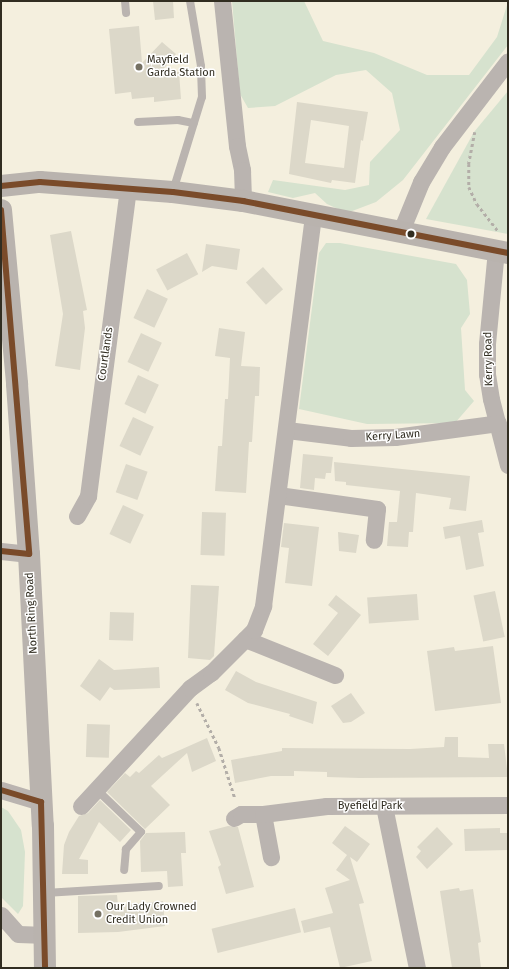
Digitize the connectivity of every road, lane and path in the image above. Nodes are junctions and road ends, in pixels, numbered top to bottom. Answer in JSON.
{"nodes":[{"id":1,"x":125,"y":1,"type":"edge"},
{"id":2,"x":190,"y":1,"type":"edge"},
{"id":3,"x":222,"y":1,"type":"edge"},
{"id":4,"x":126,"y":13,"type":"dead end"},
{"id":5,"x":508,"y":61,"type":"edge"},
{"id":6,"x":138,"y":122,"type":"dead end"},
{"id":7,"x":194,"y":123,"type":"junction"},
{"id":8,"x":477,"y":124,"type":"dead end"},
{"id":9,"x":1,"y":186,"type":"edge"},
{"id":10,"x":128,"y":189,"type":"junction"},
{"id":11,"x":173,"y":192,"type":"junction"},
{"id":12,"x":243,"y":201,"type":"junction"},
{"id":13,"x":1,"y":210,"type":"edge"},
{"id":14,"x":313,"y":213,"type":"junction"},
{"id":15,"x":401,"y":231,"type":"junction"},
{"id":16,"x":502,"y":245,"type":"edge"},
{"id":17,"x":498,"y":423,"type":"junction"},
{"id":18,"x":287,"y":430,"type":"junction"},
{"id":19,"x":508,"y":465,"type":"edge"},
{"id":20,"x":278,"y":495,"type":"junction"},
{"id":21,"x":77,"y":516,"type":"dead end"},
{"id":22,"x":374,"y":540,"type":"dead end"},
{"id":23,"x":1,"y":551,"type":"edge"},
{"id":24,"x":28,"y":554,"type":"junction"},
{"id":25,"x":245,"y":639,"type":"junction"},
{"id":26,"x":335,"y":675,"type":"dead end"},
{"id":27,"x":190,"y":688,"type":"junction"},
{"id":28,"x":96,"y":789,"type":"junction"},
{"id":29,"x":1,"y":790,"type":"edge"},
{"id":30,"x":41,"y":802,"type":"junction"},
{"id":31,"x":508,"y":805,"type":"edge"},
{"id":32,"x":81,"y":806,"type":"dead end"},
{"id":33,"x":384,"y":806,"type":"junction"},
{"id":34,"x":263,"y":814,"type":"junction"},
{"id":35,"x":237,"y":816,"type":"joint"},
{"id":36,"x":271,"y":857,"type":"dead end"},
{"id":37,"x":124,"y":870,"type":"dead end"},
{"id":38,"x":159,"y":886,"type":"dead end"},
{"id":39,"x":45,"y":893,"type":"junction"},
{"id":40,"x":1,"y":915,"type":"edge"},
{"id":41,"x":46,"y":935,"type":"junction"},
{"id":42,"x":45,"y":968,"type":"edge"},
{"id":43,"x":417,"y":968,"type":"edge"}],
"edges":[{"from":1,"to":4,"type":"lane"},
{"from":2,"to":7,"type":"lane"},
{"from":3,"to":12,"type":"street"},
{"from":5,"to":15,"type":"street"},
{"from":6,"to":7,"type":"lane"},
{"from":7,"to":11,"type":"lane"},
{"from":8,"to":16,"type":"path"},
{"from":9,"to":10,"type":"main road"},
{"from":10,"to":11,"type":"main road"},
{"from":10,"to":21,"type":"street","name":"Courtlands"},
{"from":11,"to":12,"type":"main road"},
{"from":12,"to":14,"type":"main road"},
{"from":13,"to":24,"type":"main road","name":"North Ring Road"},
{"from":14,"to":15,"type":"main road"},
{"from":14,"to":18,"type":"street"},
{"from":15,"to":16,"type":"main road"},
{"from":16,"to":17,"type":"street","name":"Kerry Road"},
{"from":17,"to":18,"type":"street","name":"Kerry Lawn"},
{"from":17,"to":19,"type":"street","name":"Kerry Road"},
{"from":18,"to":20,"type":"street"},
{"from":20,"to":22,"type":"street"},
{"from":20,"to":25,"type":"street"},
{"from":23,"to":24,"type":"street"},
{"from":24,"to":30,"type":"main road","name":"North Ring Road"},
{"from":25,"to":26,"type":"street"},
{"from":25,"to":27,"type":"street"},
{"from":27,"to":28,"type":"street"},
{"from":27,"to":35,"type":"path"},
{"from":28,"to":32,"type":"street"},
{"from":28,"to":37,"type":"lane"},
{"from":29,"to":30,"type":"street"},
{"from":30,"to":39,"type":"main road","name":"North Ring Road"},
{"from":31,"to":33,"type":"street","name":"Byefield Park"},
{"from":33,"to":34,"type":"street","name":"Byefield Park"},
{"from":33,"to":43,"type":"street"},
{"from":34,"to":35,"type":"street","name":"Byefield Park"},
{"from":34,"to":36,"type":"street"},
{"from":38,"to":39,"type":"lane"},
{"from":39,"to":41,"type":"main road","name":"North Ring Road"},
{"from":40,"to":41,"type":"street"},
{"from":41,"to":42,"type":"main road","name":"North Ring Road"}]}
